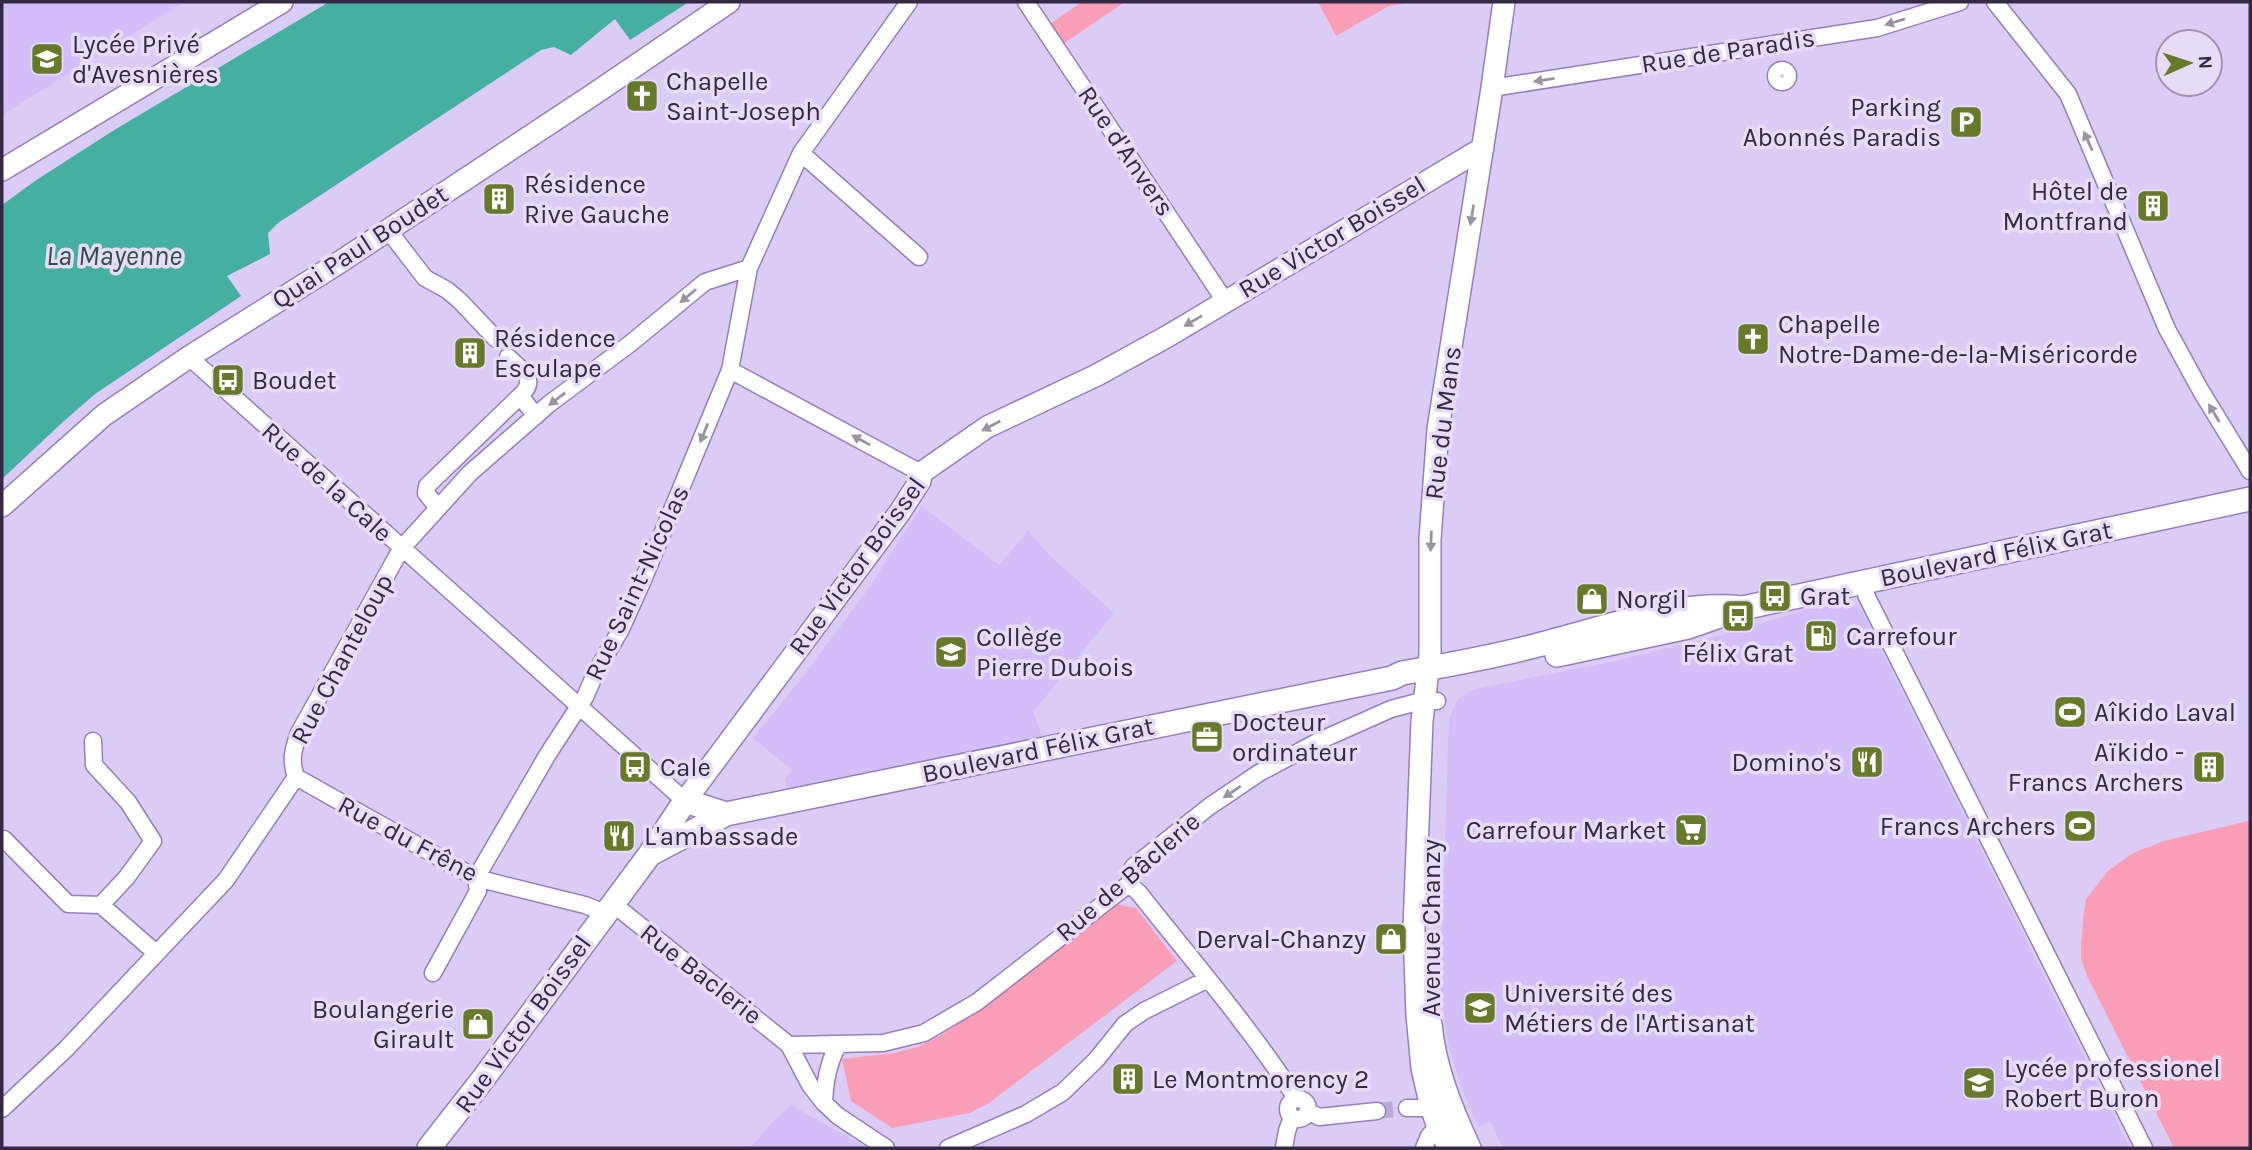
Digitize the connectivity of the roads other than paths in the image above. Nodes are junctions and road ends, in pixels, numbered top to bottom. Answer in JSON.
{"nodes":[{"id":1,"x":282,"y":2,"type":"edge"},
{"id":2,"x":729,"y":2,"type":"edge"},
{"id":3,"x":909,"y":2,"type":"edge"},
{"id":4,"x":1026,"y":2,"type":"edge"},
{"id":5,"x":1503,"y":2,"type":"edge"},
{"id":6,"x":1960,"y":2,"type":"edge"},
{"id":7,"x":1995,"y":2,"type":"edge"},
{"id":8,"x":1777,"y":44,"type":"junction"},
{"id":9,"x":1782,"y":69,"type":"dead end"},
{"id":10,"x":1492,"y":88,"type":"junction"},
{"id":11,"x":1483,"y":148,"type":"junction"},
{"id":12,"x":801,"y":153,"type":"junction"},
{"id":13,"x":2,"y":170,"type":"edge"},
{"id":14,"x":388,"y":230,"type":"junction"},
{"id":15,"x":919,"y":257,"type":"dead end"},
{"id":16,"x":749,"y":268,"type":"junction"},
{"id":17,"x":1225,"y":301,"type":"junction"},
{"id":18,"x":496,"y":339,"type":"dead end"},
{"id":19,"x":189,"y":357,"type":"junction"},
{"id":20,"x":508,"y":357,"type":"dead end"},
{"id":21,"x":730,"y":370,"type":"junction"},
{"id":22,"x":520,"y":396,"type":"junction"},
{"id":23,"x":536,"y":416,"type":"junction"},
{"id":24,"x":472,"y":442,"type":"junction"},
{"id":25,"x":487,"y":458,"type":"junction"},
{"id":26,"x":2250,"y":471,"type":"edge"},
{"id":27,"x":921,"y":473,"type":"junction"},
{"id":28,"x":2250,"y":499,"type":"edge"},
{"id":29,"x":2,"y":506,"type":"edge"},
{"id":30,"x":438,"y":508,"type":"junction"},
{"id":31,"x":401,"y":549,"type":"junction"},
{"id":32,"x":1862,"y":582,"type":"junction"},
{"id":33,"x":1433,"y":683,"type":"junction"},
{"id":34,"x":578,"y":706,"type":"junction"},
{"id":35,"x":93,"y":741,"type":"dead end"},
{"id":36,"x":296,"y":777,"type":"junction"},
{"id":37,"x":685,"y":801,"type":"junction"},
{"id":38,"x":726,"y":814,"type":"junction"},
{"id":39,"x":4,"y":839,"type":"dead end"},
{"id":40,"x":650,"y":854,"type":"junction"},
{"id":41,"x":476,"y":878,"type":"junction"},
{"id":42,"x":1129,"y":884,"type":"junction"},
{"id":43,"x":101,"y":905,"type":"junction"},
{"id":44,"x":608,"y":908,"type":"junction"},
{"id":45,"x":156,"y":953,"type":"junction"},
{"id":46,"x":433,"y":973,"type":"dead end"},
{"id":47,"x":1208,"y":979,"type":"junction"},
{"id":48,"x":789,"y":1045,"type":"junction"},
{"id":49,"x":838,"y":1045,"type":"junction"},
{"id":50,"x":830,"y":1061,"type":"junction"},
{"id":51,"x":799,"y":1064,"type":"junction"},
{"id":52,"x":1296,"y":1098,"type":"junction"},
{"id":53,"x":824,"y":1103,"type":"junction"},
{"id":54,"x":1406,"y":1108,"type":"tunnel mouth"},
{"id":55,"x":2,"y":1109,"type":"edge"},
{"id":56,"x":1308,"y":1111,"type":"junction"},
{"id":57,"x":1377,"y":1111,"type":"tunnel mouth"},
{"id":58,"x":1440,"y":1114,"type":"junction"},
{"id":59,"x":1292,"y":1117,"type":"junction"},
{"id":60,"x":429,"y":1148,"type":"edge"},
{"id":61,"x":886,"y":1148,"type":"edge"},
{"id":62,"x":948,"y":1148,"type":"edge"},
{"id":63,"x":1284,"y":1148,"type":"edge"},
{"id":64,"x":1424,"y":1148,"type":"edge"},
{"id":65,"x":1449,"y":1148,"type":"edge"},
{"id":66,"x":1470,"y":1148,"type":"edge"},
{"id":67,"x":2144,"y":1148,"type":"edge"}],
"edges":[{"from":1,"to":13,"type":"street"},
{"from":2,"to":14,"type":"street","name":"Quai Paul Boudet"},
{"from":3,"to":12,"type":"street","name":"Rue Saint-Nicolas"},
{"from":4,"to":17,"type":"street","name":"Rue d'Anvers"},
{"from":5,"to":10,"type":"street","name":"Rue du Mans"},
{"from":6,"to":8,"type":"street","name":"Rue de Paradis","one_way":true},
{"from":26,"to":7,"type":"street","one_way":true},
{"from":8,"to":9,"type":"street"},
{"from":8,"to":10,"type":"street","name":"Rue de Paradis","one_way":true},
{"from":10,"to":11,"type":"street","name":"Rue du Mans"},
{"from":11,"to":17,"type":"street","name":"Rue Victor Boissel"},
{"from":11,"to":33,"type":"street","name":"Rue du Mans","one_way":true},
{"from":12,"to":15,"type":"street"},
{"from":12,"to":16,"type":"street","name":"Rue Saint-Nicolas"},
{"from":14,"to":18,"type":"street"},
{"from":14,"to":19,"type":"street","name":"Quai Paul Boudet"},
{"from":16,"to":21,"type":"street","name":"Rue Saint-Nicolas"},
{"from":16,"to":23,"type":"street","name":"Rue Chanteloup","one_way":true},
{"from":17,"to":27,"type":"street","name":"Rue Victor Boissel","one_way":true},
{"from":19,"to":29,"type":"street","name":"Quai Paul Boudet"},
{"from":19,"to":31,"type":"street","name":"Rue de la Cale"},
{"from":20,"to":22,"type":"street"},
{"from":27,"to":21,"type":"street","one_way":true},
{"from":21,"to":34,"type":"street","name":"Rue Saint-Nicolas","one_way":true},
{"from":22,"to":23,"type":"street"},
{"from":22,"to":24,"type":"street"},
{"from":23,"to":25,"type":"street","name":"Rue Chanteloup"},
{"from":24,"to":25,"type":"street"},
{"from":24,"to":30,"type":"street"},
{"from":25,"to":30,"type":"street","name":"Rue Chanteloup"},
{"from":27,"to":37,"type":"street","name":"Rue Victor Boissel"},
{"from":28,"to":32,"type":"main road","name":"Boulevard Félix Grat"},
{"from":30,"to":31,"type":"street","name":"Rue Chanteloup"},
{"from":31,"to":34,"type":"street","name":"Rue de la Cale"},
{"from":31,"to":36,"type":"street","name":"Rue Chanteloup"},
{"from":32,"to":33,"type":"main road","name":"Boulevard Félix Grat"},
{"from":32,"to":67,"type":"street"},
{"from":33,"to":38,"type":"main road","name":"Boulevard Félix Grat"},
{"from":33,"to":42,"type":"street","name":"Rue de Bâclerie","one_way":true},
{"from":33,"to":58,"type":"street","name":"Avenue Chanzy"},
{"from":34,"to":37,"type":"street","name":"Rue de la Cale"},
{"from":34,"to":41,"type":"street","name":"Rue Saint-Nicolas"},
{"from":35,"to":43,"type":"street"},
{"from":36,"to":41,"type":"street","name":"Rue du Frêne"},
{"from":36,"to":45,"type":"street","name":"Rue Chanteloup"},
{"from":37,"to":38,"type":"main road","name":"Boulevard Félix Grat"},
{"from":37,"to":40,"type":"main road","name":"Rue Victor Boissel"},
{"from":38,"to":40,"type":"main road"},
{"from":39,"to":43,"type":"street"},
{"from":40,"to":44,"type":"main road","name":"Rue Victor Boissel"},
{"from":41,"to":44,"type":"street","name":"Rue du Frêne"},
{"from":41,"to":46,"type":"street","name":"Rue Saint-Nicolas"},
{"from":42,"to":47,"type":"street"},
{"from":42,"to":49,"type":"street","name":"Rue de Bâclerie"},
{"from":43,"to":45,"type":"street"},
{"from":44,"to":48,"type":"street","name":"Rue Baclerie"},
{"from":44,"to":60,"type":"main road","name":"Rue Victor Boissel"},
{"from":45,"to":55,"type":"street","name":"Rue Chanteloup"},
{"from":47,"to":52,"type":"street"},
{"from":47,"to":62,"type":"street"},
{"from":48,"to":49,"type":"street"},
{"from":48,"to":51,"type":"street","name":"Rue Baclerie"},
{"from":49,"to":50,"type":"street"},
{"from":50,"to":51,"type":"street"},
{"from":50,"to":53,"type":"street"},
{"from":51,"to":53,"type":"street","name":"Rue Baclerie"},
{"from":52,"to":56,"type":"street"},
{"from":52,"to":59,"type":"street"},
{"from":53,"to":61,"type":"street","name":"Rue Baclerie"},
{"from":54,"to":58,"type":"street"},
{"from":56,"to":57,"type":"street"},
{"from":56,"to":59,"type":"street"},
{"from":58,"to":64,"type":"street"},
{"from":58,"to":65,"type":"street","name":"Avenue Chanzy"},
{"from":58,"to":66,"type":"street","name":"Avenue Chanzy"},
{"from":59,"to":63,"type":"street"}]}
